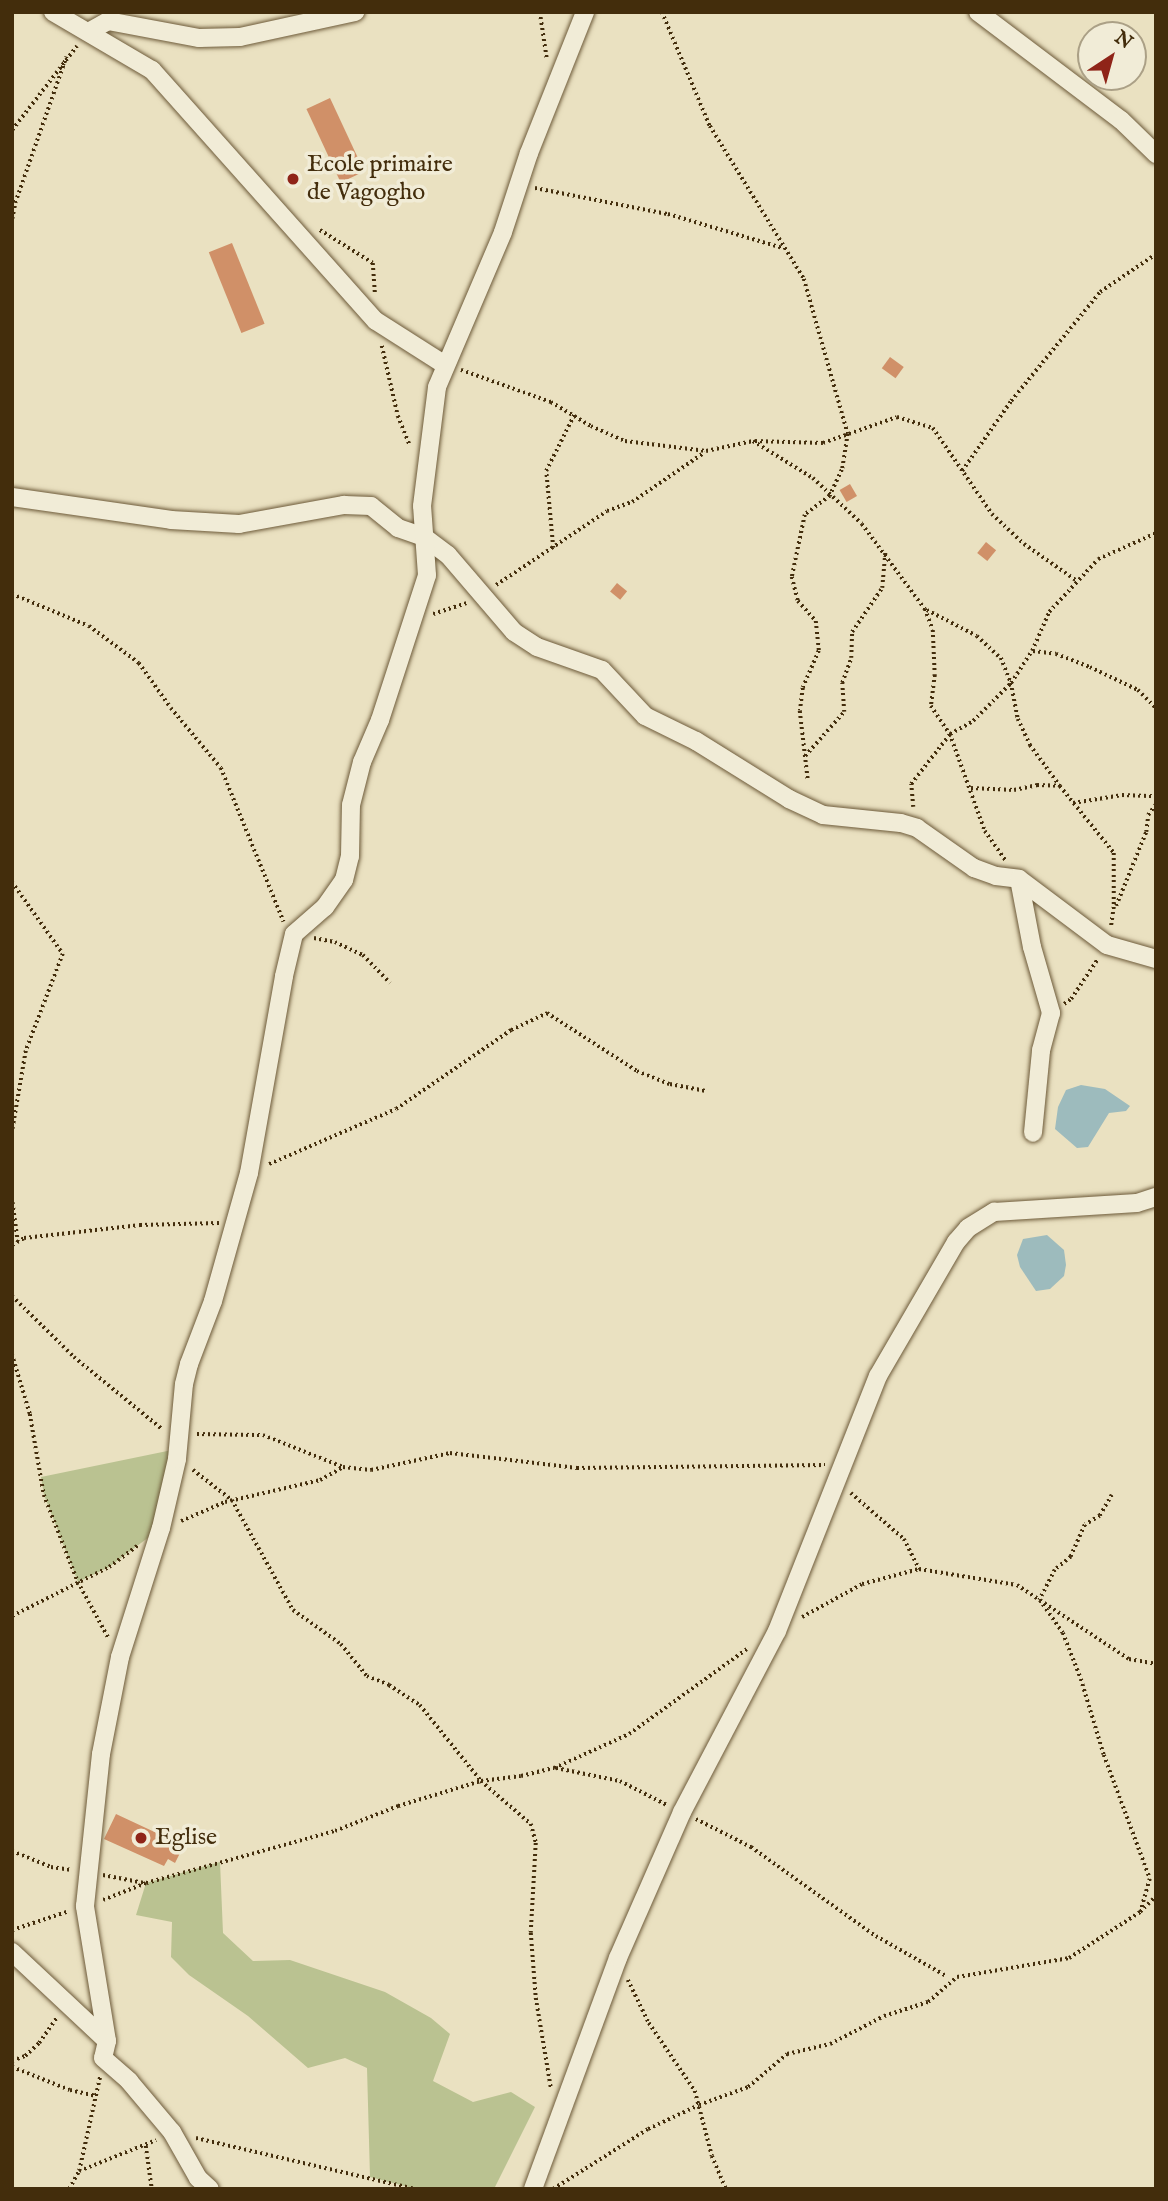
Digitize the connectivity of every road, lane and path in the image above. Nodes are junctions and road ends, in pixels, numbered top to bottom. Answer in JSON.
{"nodes":[{"id":1,"x":53,"y":12,"type":"edge"},
{"id":2,"x":355,"y":12,"type":"edge"},
{"id":3,"x":540,"y":12,"type":"edge"},
{"id":4,"x":585,"y":12,"type":"edge"},
{"id":5,"x":662,"y":12,"type":"edge"},
{"id":6,"x":978,"y":12,"type":"edge"},
{"id":7,"x":90,"y":31,"type":"junction"},
{"id":8,"x":66,"y":57,"type":"junction"},
{"id":9,"x":552,"y":96,"type":"junction"},
{"id":10,"x":12,"y":130,"type":"edge"},
{"id":11,"x":1156,"y":154,"type":"edge"},
{"id":12,"x":519,"y":183,"type":"junction"},
{"id":13,"x":12,"y":219,"type":"edge"},
{"id":14,"x":785,"y":248,"type":"junction"},
{"id":15,"x":1156,"y":254,"type":"edge"},
{"id":16,"x":445,"y":365,"type":"junction"},
{"id":17,"x":574,"y":415,"type":"junction"},
{"id":18,"x":848,"y":434,"type":"junction"},
{"id":19,"x":753,"y":441,"type":"junction"},
{"id":20,"x":706,"y":451,"type":"junction"},
{"id":21,"x":962,"y":471,"type":"junction"},
{"id":22,"x":830,"y":496,"type":"junction"},
{"id":23,"x":12,"y":497,"type":"edge"},
{"id":24,"x":1156,"y":533,"type":"edge"},
{"id":25,"x":424,"y":537,"type":"junction"},
{"id":26,"x":552,"y":548,"type":"junction"},
{"id":27,"x":886,"y":552,"type":"junction"},
{"id":28,"x":1077,"y":581,"type":"junction"},
{"id":29,"x":12,"y":594,"type":"edge"},
{"id":30,"x":480,"y":595,"type":"junction"},
{"id":31,"x":925,"y":609,"type":"junction"},
{"id":32,"x":411,"y":622,"type":"junction"},
{"id":33,"x":1032,"y":651,"type":"junction"},
{"id":34,"x":1011,"y":683,"type":"junction"},
{"id":35,"x":1156,"y":708,"type":"edge"},
{"id":36,"x":950,"y":734,"type":"junction"},
{"id":37,"x":805,"y":756,"type":"junction"},
{"id":38,"x":808,"y":780,"type":"dead end"},
{"id":39,"x":1060,"y":786,"type":"junction"},
{"id":40,"x":970,"y":788,"type":"junction"},
{"id":41,"x":1156,"y":796,"type":"edge"},
{"id":42,"x":1073,"y":803,"type":"junction"},
{"id":43,"x":1156,"y":804,"type":"edge"},
{"id":44,"x":913,"y":807,"type":"dead end"},
{"id":45,"x":1019,"y":879,"type":"junction"},
{"id":46,"x":12,"y":882,"type":"edge"},
{"id":47,"x":1114,"y":907,"type":"junction"},
{"id":48,"x":294,"y":934,"type":"junction"},
{"id":49,"x":1107,"y":945,"type":"junction"},
{"id":50,"x":1156,"y":959,"type":"edge"},
{"id":51,"x":390,"y":983,"type":"dead end"},
{"id":52,"x":1052,"y":1013,"type":"junction"},
{"id":53,"x":707,"y":1091,"type":"dead end"},
{"id":54,"x":12,"y":1133,"type":"edge"},
{"id":55,"x":1033,"y":1133,"type":"dead end"},
{"id":56,"x":249,"y":1173,"type":"junction"},
{"id":57,"x":12,"y":1197,"type":"edge"},
{"id":58,"x":1156,"y":1197,"type":"edge"},
{"id":59,"x":236,"y":1222,"type":"junction"},
{"id":60,"x":18,"y":1242,"type":"junction"},
{"id":61,"x":12,"y":1245,"type":"edge"},
{"id":62,"x":12,"y":1354,"type":"edge"},
{"id":63,"x":177,"y":1459,"type":"junction"},
{"id":64,"x":838,"y":1474,"type":"junction"},
{"id":65,"x":1112,"y":1495,"type":"dead end"},
{"id":66,"x":232,"y":1500,"type":"junction"},
{"id":67,"x":161,"y":1528,"type":"junction"},
{"id":68,"x":919,"y":1569,"type":"junction"},
{"id":69,"x":78,"y":1582,"type":"junction"},
{"id":70,"x":1040,"y":1600,"type":"junction"},
{"id":71,"x":12,"y":1616,"type":"edge"},
{"id":72,"x":777,"y":1631,"type":"junction"},
{"id":73,"x":749,"y":1647,"type":"dead end"},
{"id":74,"x":120,"y":1657,"type":"junction"},
{"id":75,"x":1156,"y":1664,"type":"edge"},
{"id":76,"x":554,"y":1768,"type":"junction"},
{"id":77,"x":481,"y":1781,"type":"junction"},
{"id":78,"x":682,"y":1812,"type":"junction"},
{"id":79,"x":1156,"y":1896,"type":"edge"},
{"id":80,"x":85,"y":1906,"type":"junction"},
{"id":81,"x":1140,"y":1912,"type":"junction"},
{"id":82,"x":12,"y":1930,"type":"edge"},
{"id":83,"x":12,"y":1952,"type":"edge"},
{"id":84,"x":618,"y":1958,"type":"junction"},
{"id":85,"x":946,"y":1976,"type":"dead end"},
{"id":86,"x":66,"y":2004,"type":"junction"},
{"id":87,"x":105,"y":2050,"type":"junction"},
{"id":88,"x":12,"y":2061,"type":"edge"},
{"id":89,"x":12,"y":2067,"type":"edge"},
{"id":90,"x":96,"y":2096,"type":"junction"},
{"id":91,"x":698,"y":2105,"type":"junction"},
{"id":92,"x":559,"y":2117,"type":"junction"},
{"id":93,"x":172,"y":2132,"type":"junction"},
{"id":94,"x":146,"y":2146,"type":"junction"},
{"id":95,"x":79,"y":2171,"type":"junction"},
{"id":96,"x":69,"y":2189,"type":"edge"},
{"id":97,"x":152,"y":2189,"type":"edge"},
{"id":98,"x":210,"y":2189,"type":"edge"},
{"id":99,"x":416,"y":2189,"type":"edge"},
{"id":100,"x":533,"y":2189,"type":"edge"},
{"id":101,"x":553,"y":2189,"type":"edge"},
{"id":102,"x":726,"y":2189,"type":"edge"}],
"edges":[{"from":1,"to":7,"type":"street"},
{"from":2,"to":7,"type":"street"},
{"from":3,"to":9,"type":"path"},
{"from":4,"to":9,"type":"street"},
{"from":5,"to":14,"type":"path"},
{"from":6,"to":11,"type":"street"},
{"from":7,"to":8,"type":"path"},
{"from":7,"to":16,"type":"street"},
{"from":8,"to":10,"type":"path"},
{"from":8,"to":13,"type":"path"},
{"from":9,"to":12,"type":"street"},
{"from":12,"to":14,"type":"path"},
{"from":12,"to":16,"type":"street"},
{"from":14,"to":18,"type":"path"},
{"from":15,"to":21,"type":"path"},
{"from":16,"to":17,"type":"path"},
{"from":16,"to":25,"type":"street"},
{"from":17,"to":20,"type":"path"},
{"from":17,"to":26,"type":"path"},
{"from":18,"to":19,"type":"path"},
{"from":18,"to":21,"type":"path"},
{"from":18,"to":22,"type":"path"},
{"from":19,"to":20,"type":"path"},
{"from":19,"to":22,"type":"path"},
{"from":20,"to":26,"type":"path"},
{"from":21,"to":28,"type":"path"},
{"from":22,"to":27,"type":"path"},
{"from":22,"to":37,"type":"path"},
{"from":23,"to":25,"type":"street"},
{"from":24,"to":28,"type":"path"},
{"from":25,"to":30,"type":"street"},
{"from":25,"to":32,"type":"street"},
{"from":26,"to":30,"type":"path"},
{"from":27,"to":31,"type":"path"},
{"from":27,"to":37,"type":"path"},
{"from":28,"to":33,"type":"path"},
{"from":29,"to":48,"type":"path"},
{"from":30,"to":32,"type":"path"},
{"from":30,"to":45,"type":"street"},
{"from":31,"to":34,"type":"path"},
{"from":31,"to":36,"type":"path"},
{"from":32,"to":48,"type":"street"},
{"from":33,"to":34,"type":"path"},
{"from":33,"to":35,"type":"path"},
{"from":34,"to":36,"type":"path"},
{"from":34,"to":39,"type":"path"},
{"from":36,"to":40,"type":"path"},
{"from":36,"to":44,"type":"path"},
{"from":37,"to":38,"type":"path"},
{"from":39,"to":40,"type":"path"},
{"from":39,"to":42,"type":"path"},
{"from":40,"to":45,"type":"path"},
{"from":41,"to":42,"type":"path"},
{"from":42,"to":47,"type":"path"},
{"from":43,"to":47,"type":"path"},
{"from":45,"to":49,"type":"street"},
{"from":45,"to":52,"type":"street"},
{"from":46,"to":54,"type":"path"},
{"from":47,"to":49,"type":"path"},
{"from":48,"to":51,"type":"path"},
{"from":48,"to":56,"type":"street"},
{"from":49,"to":50,"type":"street"},
{"from":49,"to":52,"type":"path"},
{"from":52,"to":55,"type":"street"},
{"from":53,"to":56,"type":"path"},
{"from":56,"to":59,"type":"street"},
{"from":57,"to":60,"type":"path"},
{"from":58,"to":64,"type":"street"},
{"from":59,"to":60,"type":"path"},
{"from":59,"to":63,"type":"street"},
{"from":60,"to":61,"type":"path"},
{"from":62,"to":69,"type":"path"},
{"from":63,"to":66,"type":"path"},
{"from":63,"to":67,"type":"street"},
{"from":64,"to":66,"type":"path"},
{"from":64,"to":68,"type":"path"},
{"from":64,"to":72,"type":"street"},
{"from":65,"to":70,"type":"path"},
{"from":66,"to":67,"type":"path"},
{"from":66,"to":77,"type":"path"},
{"from":67,"to":69,"type":"path"},
{"from":67,"to":74,"type":"street"},
{"from":68,"to":70,"type":"path"},
{"from":68,"to":72,"type":"path"},
{"from":69,"to":71,"type":"path"},
{"from":69,"to":74,"type":"path"},
{"from":70,"to":75,"type":"path"},
{"from":70,"to":81,"type":"path"},
{"from":72,"to":78,"type":"street"},
{"from":73,"to":76,"type":"path"},
{"from":74,"to":80,"type":"street"},
{"from":76,"to":77,"type":"path"},
{"from":76,"to":78,"type":"path"},
{"from":77,"to":80,"type":"path"},
{"from":77,"to":92,"type":"path"},
{"from":78,"to":84,"type":"street"},
{"from":78,"to":85,"type":"path"},
{"from":79,"to":81,"type":"path"},
{"from":80,"to":82,"type":"path"},
{"from":80,"to":87,"type":"street"},
{"from":81,"to":91,"type":"path"},
{"from":83,"to":86,"type":"street"},
{"from":84,"to":91,"type":"path"},
{"from":84,"to":92,"type":"street"},
{"from":86,"to":87,"type":"street"},
{"from":86,"to":88,"type":"path"},
{"from":87,"to":90,"type":"path"},
{"from":87,"to":93,"type":"street"},
{"from":89,"to":90,"type":"path"},
{"from":90,"to":95,"type":"path"},
{"from":91,"to":101,"type":"path"},
{"from":91,"to":102,"type":"path"},
{"from":92,"to":100,"type":"street"},
{"from":93,"to":94,"type":"path"},
{"from":93,"to":98,"type":"street"},
{"from":93,"to":99,"type":"path"},
{"from":94,"to":95,"type":"path"},
{"from":94,"to":97,"type":"path"},
{"from":95,"to":96,"type":"path"}]}
